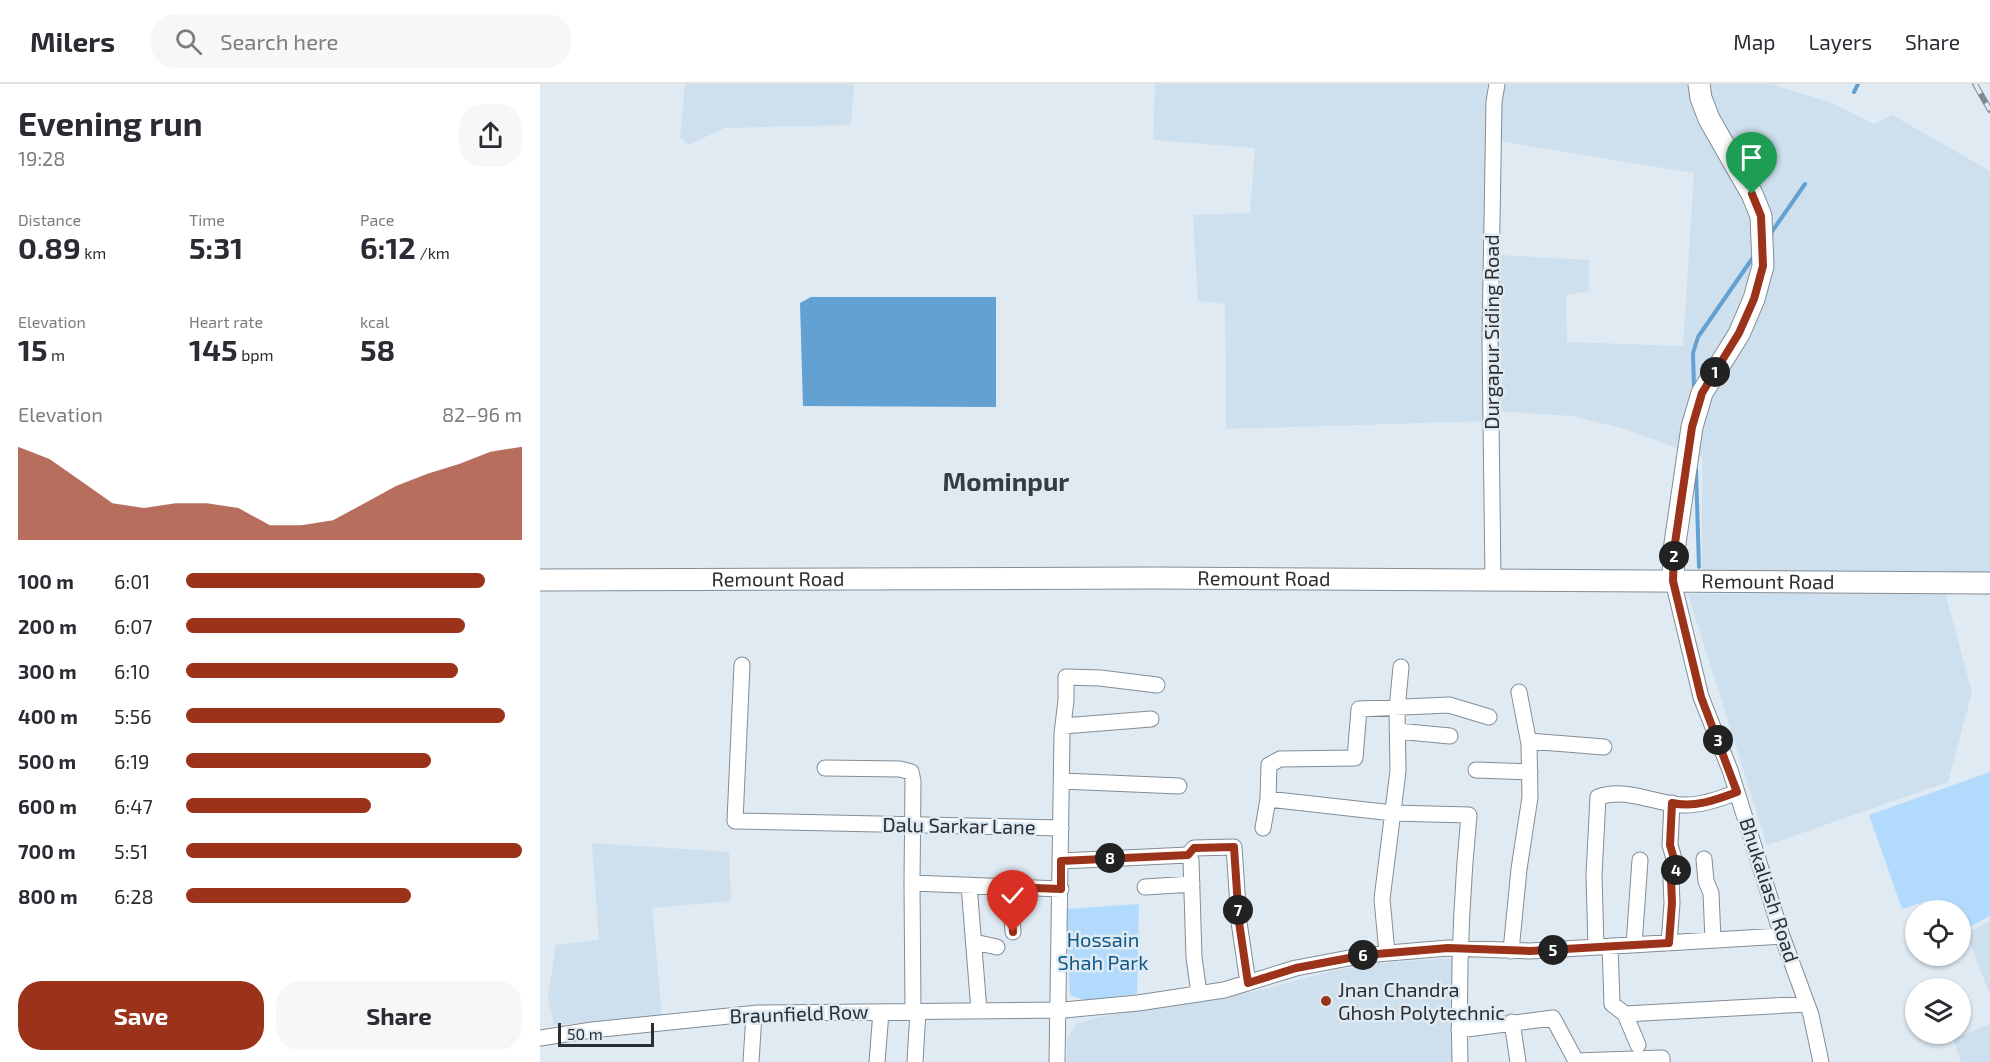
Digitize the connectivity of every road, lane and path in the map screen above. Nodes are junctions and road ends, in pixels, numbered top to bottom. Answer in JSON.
{"nodes":[{"id":1,"x":1497,"y":84,"type":"edge"},
{"id":2,"x":1699,"y":84,"type":"edge"},
{"id":3,"x":540,"y":580,"type":"edge"},
{"id":4,"x":1493,"y":580,"type":"junction"},
{"id":5,"x":1673,"y":581,"type":"junction"},
{"id":6,"x":1990,"y":582,"type":"edge"},
{"id":7,"x":742,"y":665,"type":"dead end"},
{"id":8,"x":1401,"y":667,"type":"dead end"},
{"id":9,"x":1157,"y":685,"type":"dead end"},
{"id":10,"x":1519,"y":692,"type":"dead end"},
{"id":11,"x":1398,"y":706,"type":"junction"},
{"id":12,"x":1489,"y":717,"type":"dead end"},
{"id":13,"x":1151,"y":719,"type":"dead end"},
{"id":14,"x":1063,"y":726,"type":"junction"},
{"id":15,"x":1397,"y":731,"type":"junction"},
{"id":16,"x":1450,"y":736,"type":"dead end"},
{"id":17,"x":1529,"y":741,"type":"junction"},
{"id":18,"x":1604,"y":747,"type":"dead end"},
{"id":19,"x":825,"y":768,"type":"dead end"},
{"id":20,"x":1476,"y":770,"type":"dead end"},
{"id":21,"x":1530,"y":772,"type":"junction"},
{"id":22,"x":1062,"y":781,"type":"junction"},
{"id":23,"x":1179,"y":786,"type":"dead end"},
{"id":24,"x":1737,"y":792,"type":"junction"},
{"id":25,"x":1268,"y":799,"type":"junction"},
{"id":26,"x":1672,"y":803,"type":"junction"},
{"id":27,"x":1393,"y":813,"type":"junction"},
{"id":28,"x":911,"y":825,"type":"junction"},
{"id":29,"x":1061,"y":828,"type":"junction"},
{"id":30,"x":1263,"y":828,"type":"dead end"},
{"id":31,"x":1188,"y":855,"type":"junction"},
{"id":32,"x":1704,"y":859,"type":"dead end"},
{"id":33,"x":1640,"y":860,"type":"dead end"},
{"id":34,"x":1061,"y":861,"type":"junction"},
{"id":35,"x":912,"y":883,"type":"junction"},
{"id":36,"x":1192,"y":884,"type":"junction"},
{"id":37,"x":969,"y":885,"type":"junction"},
{"id":38,"x":1010,"y":887,"type":"junction"},
{"id":39,"x":1144,"y":887,"type":"dead end"},
{"id":40,"x":1061,"y":889,"type":"junction"},
{"id":41,"x":1013,"y":932,"type":"dead end"},
{"id":42,"x":1782,"y":936,"type":"junction"},
{"id":43,"x":1713,"y":940,"type":"junction"},
{"id":44,"x":974,"y":942,"type":"junction"},
{"id":45,"x":1669,"y":943,"type":"junction"},
{"id":46,"x":1635,"y":945,"type":"junction"},
{"id":47,"x":998,"y":947,"type":"dead end"},
{"id":48,"x":1603,"y":947,"type":"junction"},
{"id":49,"x":1460,"y":949,"type":"junction"},
{"id":50,"x":1511,"y":951,"type":"junction"},
{"id":51,"x":1387,"y":953,"type":"junction"},
{"id":52,"x":1248,"y":983,"type":"junction"},
{"id":53,"x":1199,"y":994,"type":"junction"},
{"id":54,"x":1806,"y":1004,"type":"junction"},
{"id":55,"x":1059,"y":1010,"type":"junction"},
{"id":56,"x":915,"y":1011,"type":"junction"},
{"id":57,"x":979,"y":1011,"type":"junction"},
{"id":58,"x":881,"y":1012,"type":"junction"},
{"id":59,"x":754,"y":1014,"type":"junction"},
{"id":60,"x":1625,"y":1014,"type":"junction"},
{"id":61,"x":1512,"y":1022,"type":"junction"},
{"id":62,"x":1460,"y":1030,"type":"junction"},
{"id":63,"x":540,"y":1038,"type":"edge"},
{"id":64,"x":1638,"y":1045,"type":"dead end"},
{"id":65,"x":1598,"y":1061,"type":"edge"},
{"id":66,"x":751,"y":1062,"type":"edge"},
{"id":67,"x":877,"y":1062,"type":"edge"},
{"id":68,"x":915,"y":1062,"type":"edge"},
{"id":69,"x":1057,"y":1062,"type":"edge"},
{"id":70,"x":1460,"y":1062,"type":"edge"},
{"id":71,"x":1518,"y":1062,"type":"edge"},
{"id":72,"x":1662,"y":1062,"type":"edge"},
{"id":73,"x":1821,"y":1062,"type":"edge"}],
"edges":[{"from":1,"to":4,"type":"street","name":"Durgapur Siding Road"},
{"from":2,"to":5,"type":"street"},
{"from":3,"to":4,"type":"street","name":"Remount Road"},
{"from":4,"to":5,"type":"street","name":"Remount Road"},
{"from":5,"to":6,"type":"street","name":"Remount Road"},
{"from":5,"to":24,"type":"street","name":"Bhukaliash Road"},
{"from":7,"to":28,"type":"street","name":"Dalu Sarkar Lane"},
{"from":8,"to":11,"type":"street"},
{"from":9,"to":14,"type":"street"},
{"from":10,"to":17,"type":"street"},
{"from":11,"to":12,"type":"street"},
{"from":11,"to":15,"type":"street"},
{"from":11,"to":25,"type":"street"},
{"from":13,"to":14,"type":"street"},
{"from":14,"to":22,"type":"street"},
{"from":15,"to":16,"type":"street"},
{"from":15,"to":27,"type":"street"},
{"from":17,"to":18,"type":"street"},
{"from":17,"to":21,"type":"street"},
{"from":19,"to":28,"type":"street"},
{"from":20,"to":21,"type":"street"},
{"from":21,"to":50,"type":"street"},
{"from":22,"to":23,"type":"street"},
{"from":22,"to":29,"type":"street"},
{"from":24,"to":26,"type":"street"},
{"from":24,"to":42,"type":"street","name":"Bhukaliash Road"},
{"from":25,"to":27,"type":"street"},
{"from":25,"to":30,"type":"street"},
{"from":26,"to":45,"type":"street"},
{"from":26,"to":48,"type":"street"},
{"from":27,"to":49,"type":"street"},
{"from":27,"to":51,"type":"street"},
{"from":28,"to":29,"type":"street","name":"Dalu Sarkar Lane"},
{"from":28,"to":35,"type":"street"},
{"from":29,"to":34,"type":"street"},
{"from":31,"to":34,"type":"street"},
{"from":31,"to":36,"type":"street"},
{"from":31,"to":52,"type":"street"},
{"from":32,"to":43,"type":"street"},
{"from":33,"to":46,"type":"street"},
{"from":34,"to":40,"type":"street"},
{"from":35,"to":37,"type":"street"},
{"from":35,"to":56,"type":"street"},
{"from":36,"to":39,"type":"street"},
{"from":36,"to":53,"type":"street"},
{"from":37,"to":38,"type":"street"},
{"from":37,"to":44,"type":"street"},
{"from":38,"to":40,"type":"street"},
{"from":38,"to":41,"type":"street"},
{"from":40,"to":55,"type":"street"},
{"from":42,"to":43,"type":"street","name":"Braunfield Row"},
{"from":42,"to":54,"type":"street","name":"Bhukaliash Road"},
{"from":43,"to":45,"type":"street","name":"Braunfield Row"},
{"from":44,"to":47,"type":"street"},
{"from":44,"to":57,"type":"street"},
{"from":45,"to":46,"type":"street","name":"Braunfield Row"},
{"from":46,"to":48,"type":"street","name":"Braunfield Row"},
{"from":48,"to":50,"type":"street","name":"Braunfield Row"},
{"from":48,"to":60,"type":"street"},
{"from":49,"to":50,"type":"street","name":"Braunfield Row"},
{"from":49,"to":51,"type":"street","name":"Braunfield Row"},
{"from":49,"to":62,"type":"street"},
{"from":51,"to":52,"type":"street","name":"Braunfield Row"},
{"from":52,"to":53,"type":"street","name":"Braunfield Row"},
{"from":53,"to":55,"type":"street","name":"Braunfield Row"},
{"from":54,"to":60,"type":"street"},
{"from":54,"to":73,"type":"street","name":"Bhukaliash Road"},
{"from":55,"to":57,"type":"street","name":"Braunfield Row"},
{"from":55,"to":69,"type":"street"},
{"from":56,"to":57,"type":"street","name":"Braunfield Row"},
{"from":56,"to":58,"type":"street","name":"Braunfield Row"},
{"from":56,"to":68,"type":"street"},
{"from":58,"to":59,"type":"street","name":"Braunfield Row"},
{"from":58,"to":67,"type":"street"},
{"from":59,"to":63,"type":"street","name":"Braunfield Row"},
{"from":59,"to":66,"type":"street"},
{"from":60,"to":64,"type":"street"},
{"from":61,"to":62,"type":"street"},
{"from":61,"to":65,"type":"street"},
{"from":61,"to":71,"type":"street"},
{"from":62,"to":70,"type":"street"},
{"from":65,"to":72,"type":"street"}]}
